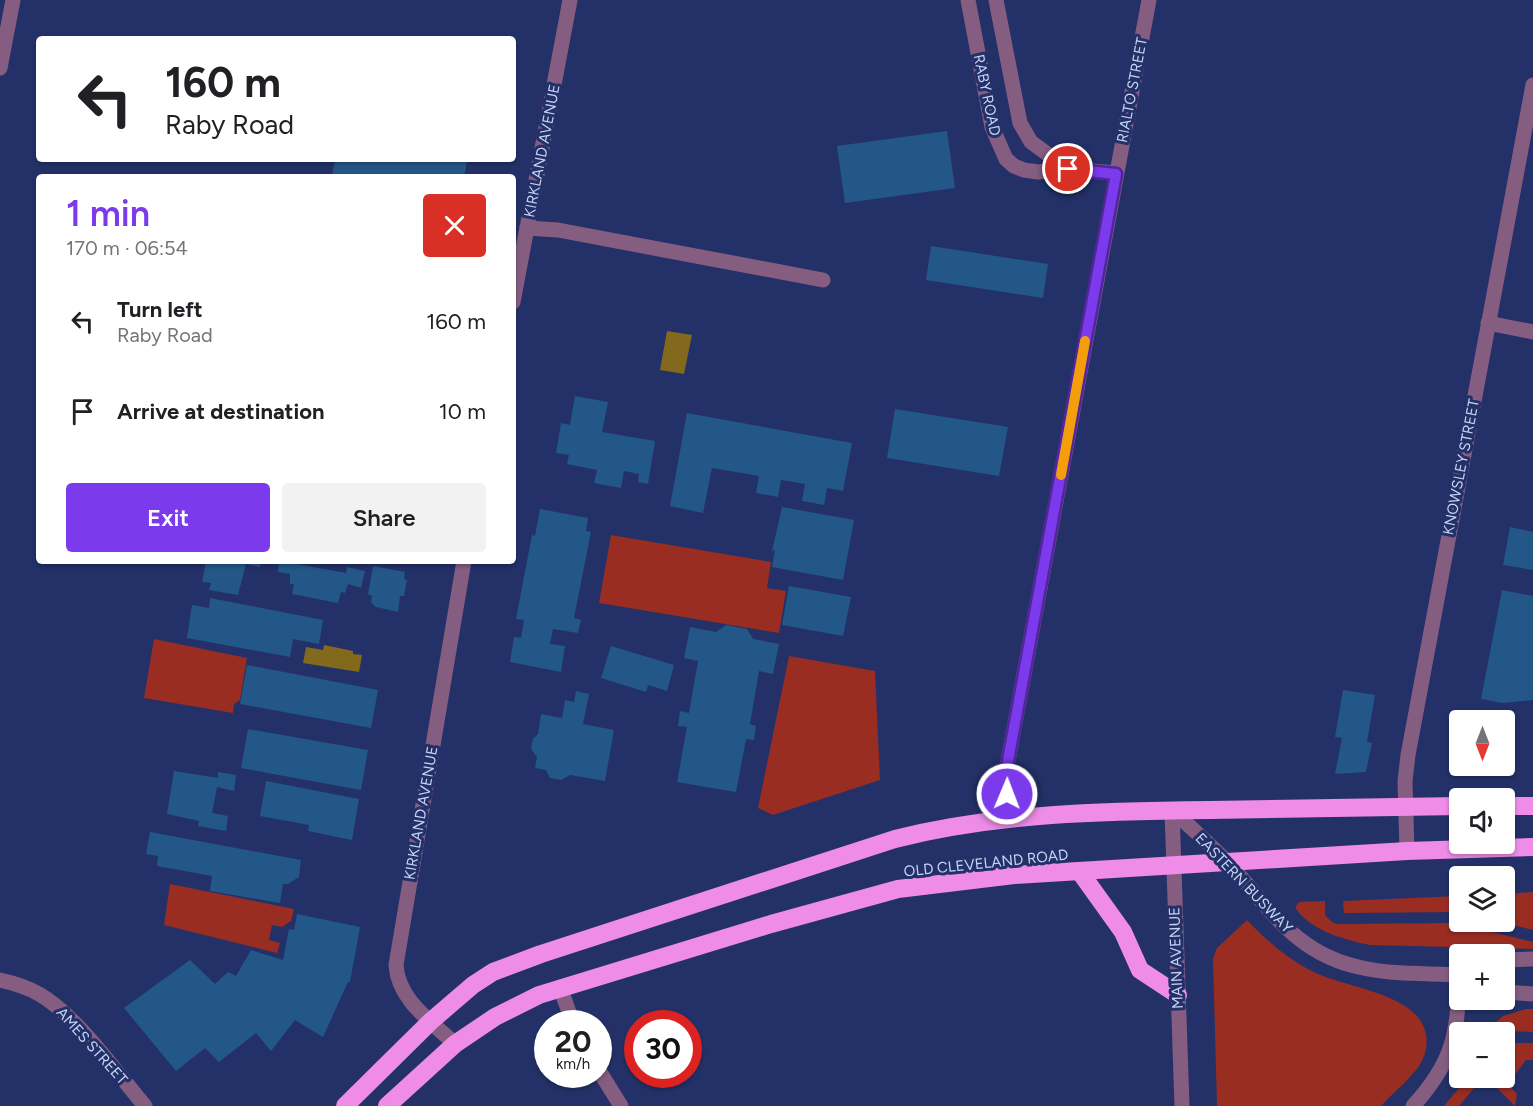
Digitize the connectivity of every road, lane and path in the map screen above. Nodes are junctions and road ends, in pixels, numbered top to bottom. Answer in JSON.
{"nodes":[{"id":1,"x":13,"y":0,"type":"edge"},
{"id":2,"x":570,"y":0,"type":"edge"},
{"id":3,"x":968,"y":0,"type":"edge"},
{"id":4,"x":996,"y":0,"type":"edge"},
{"id":5,"x":1149,"y":0,"type":"edge"},
{"id":6,"x":0,"y":68,"type":"edge"},
{"id":7,"x":1533,"y":85,"type":"edge"},
{"id":8,"x":1068,"y":169,"type":"junction"},
{"id":9,"x":1116,"y":174,"type":"junction"},
{"id":10,"x":527,"y":228,"type":"junction"},
{"id":11,"x":823,"y":280,"type":"dead end"},
{"id":12,"x":516,"y":286,"type":"edge"},
{"id":13,"x":1488,"y":323,"type":"junction"},
{"id":14,"x":1533,"y":332,"type":"edge"},
{"id":15,"x":463,"y":564,"type":"edge"},
{"id":16,"x":1449,"y":806,"type":"edge"},
{"id":17,"x":1515,"y":806,"type":"edge"},
{"id":18,"x":1406,"y":807,"type":"junction"},
{"id":19,"x":1533,"y":807,"type":"edge"},
{"id":20,"x":1172,"y":810,"type":"junction"},
{"id":21,"x":1008,"y":818,"type":"junction"},
{"id":22,"x":1533,"y":847,"type":"edge"},
{"id":23,"x":1407,"y":851,"type":"junction"},
{"id":24,"x":1228,"y":863,"type":"junction"},
{"id":25,"x":1173,"y":866,"type":"junction"},
{"id":26,"x":1080,"y":872,"type":"junction"},
{"id":27,"x":1533,"y":959,"type":"edge"},
{"id":28,"x":1515,"y":960,"type":"edge"},
{"id":29,"x":1449,"y":975,"type":"edge"},
{"id":30,"x":0,"y":980,"type":"edge"},
{"id":31,"x":560,"y":987,"type":"junction"},
{"id":32,"x":1515,"y":993,"type":"edge"},
{"id":33,"x":1533,"y":994,"type":"edge"},
{"id":34,"x":1178,"y":995,"type":"junction"},
{"id":35,"x":568,"y":1010,"type":"edge"},
{"id":36,"x":1458,"y":1010,"type":"edge"},
{"id":37,"x":431,"y":1021,"type":"junction"},
{"id":38,"x":455,"y":1044,"type":"junction"},
{"id":39,"x":610,"y":1088,"type":"edge"},
{"id":40,"x":145,"y":1106,"type":"edge"},
{"id":41,"x":345,"y":1106,"type":"edge"},
{"id":42,"x":387,"y":1106,"type":"edge"},
{"id":43,"x":621,"y":1106,"type":"edge"},
{"id":44,"x":1182,"y":1106,"type":"edge"},
{"id":45,"x":1413,"y":1106,"type":"edge"}],
"edges":[{"from":1,"to":6,"type":"street"},
{"from":2,"to":10,"type":"street","name":"KIRKLAND AVENUE"},
{"from":3,"to":8,"type":"street","name":"RABY ROAD"},
{"from":4,"to":8,"type":"street","name":"RABY ROAD"},
{"from":5,"to":9,"type":"street","name":"RIALTO STREET"},
{"from":7,"to":13,"type":"street","name":"KNOWSLEY STREET"},
{"from":8,"to":9,"type":"street","name":"RABY ROAD"},
{"from":9,"to":21,"type":"street","name":"RIALTO STREET"},
{"from":10,"to":11,"type":"street"},
{"from":10,"to":12,"type":"street","name":"KIRKLAND AVENUE"},
{"from":13,"to":14,"type":"street"},
{"from":13,"to":18,"type":"street","name":"KNOWSLEY STREET"},
{"from":15,"to":37,"type":"street","name":"KIRKLAND AVENUE"},
{"from":16,"to":18,"type":"highway"},
{"from":17,"to":19,"type":"highway"},
{"from":18,"to":20,"type":"highway"},
{"from":18,"to":23,"type":"street","name":"KNOWSLEY STREET"},
{"from":20,"to":21,"type":"highway"},
{"from":20,"to":24,"type":"street","name":"EASTERN BUSWAY"},
{"from":20,"to":25,"type":"street","name":"MAIN AVENUE"},
{"from":21,"to":37,"type":"highway"},
{"from":22,"to":23,"type":"highway","name":"OLD CLEVELAND ROAD"},
{"from":23,"to":24,"type":"highway","name":"OLD CLEVELAND ROAD"},
{"from":24,"to":25,"type":"highway","name":"OLD CLEVELAND ROAD"},
{"from":24,"to":29,"type":"street","name":"EASTERN BUSWAY"},
{"from":25,"to":26,"type":"highway","name":"OLD CLEVELAND ROAD"},
{"from":25,"to":34,"type":"street","name":"MAIN AVENUE"},
{"from":26,"to":31,"type":"highway","name":"OLD CLEVELAND ROAD"},
{"from":26,"to":34,"type":"highway"},
{"from":27,"to":28,"type":"street"},
{"from":30,"to":40,"type":"street","name":"AMES STREET"},
{"from":31,"to":35,"type":"street"},
{"from":31,"to":38,"type":"highway","name":"OLD CLEVELAND ROAD"},
{"from":32,"to":33,"type":"street"},
{"from":34,"to":44,"type":"street","name":"MAIN AVENUE"},
{"from":36,"to":45,"type":"street","name":"EASTERN BUSWAY"},
{"from":37,"to":38,"type":"street","name":"KIRKLAND AVENUE"},
{"from":37,"to":41,"type":"highway"},
{"from":38,"to":42,"type":"highway","name":"OLD CLEVELAND ROAD"},
{"from":39,"to":43,"type":"street"}]}
